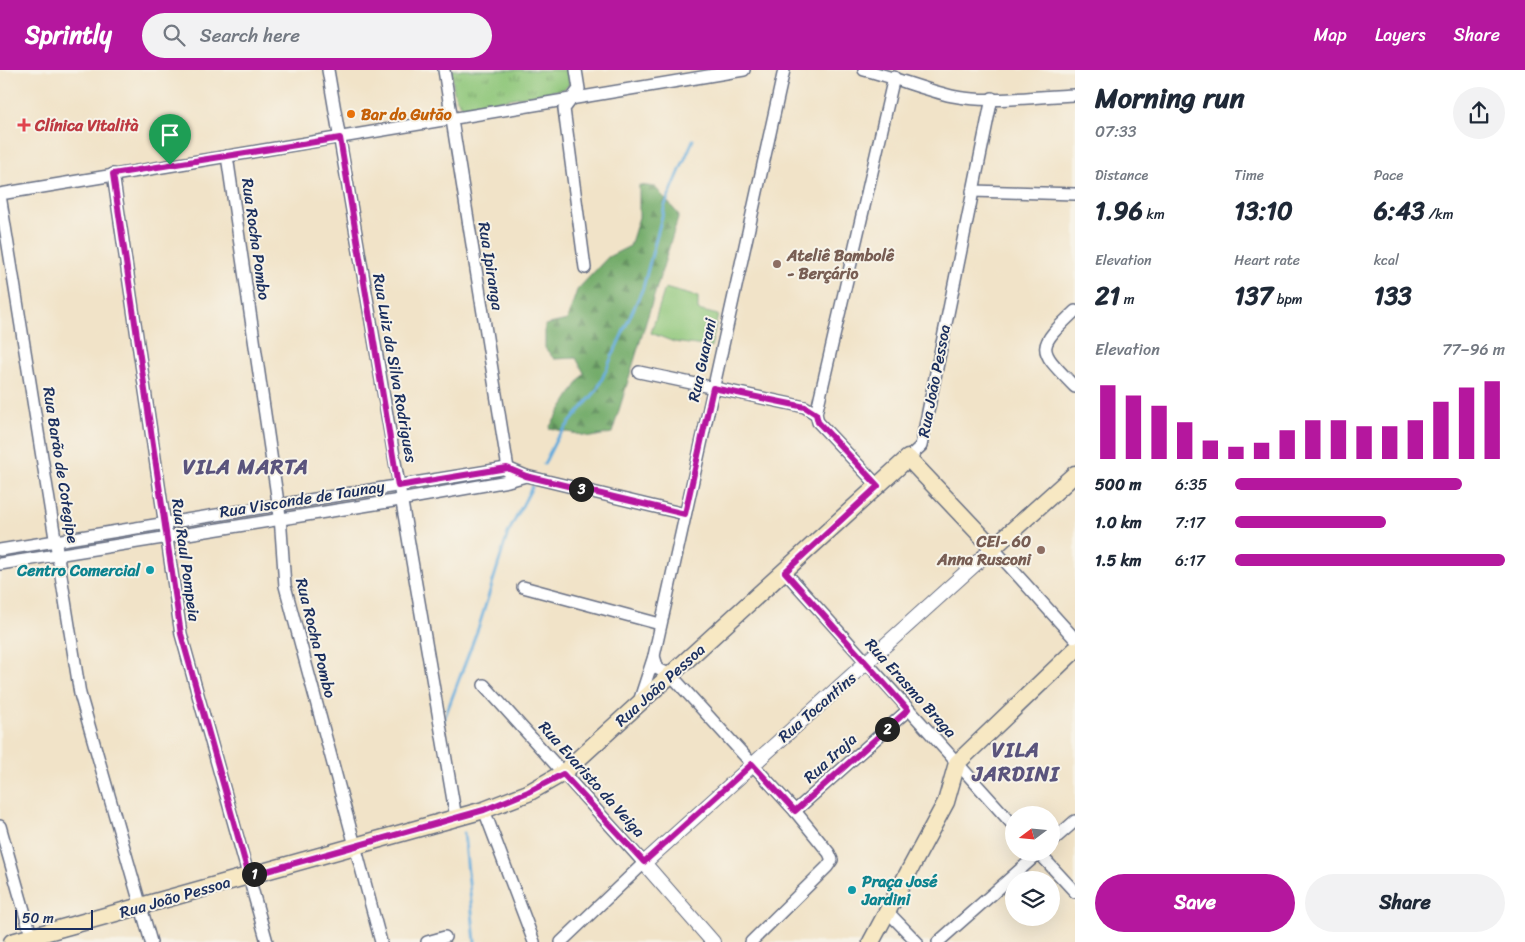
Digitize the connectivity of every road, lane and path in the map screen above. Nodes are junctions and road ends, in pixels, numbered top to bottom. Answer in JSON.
{"nodes":[{"id":1,"x":328,"y":70,"type":"edge"},
{"id":2,"x":444,"y":70,"type":"edge"},
{"id":3,"x":576,"y":70,"type":"edge"},
{"id":4,"x":744,"y":70,"type":"edge"},
{"id":5,"x":784,"y":70,"type":"edge"},
{"id":6,"x":864,"y":70,"type":"edge"},
{"id":7,"x":690,"y":74,"type":"edge"},
{"id":8,"x":894,"y":77,"type":"junction"},
{"id":9,"x":1075,"y":95,"type":"edge"},
{"id":10,"x":992,"y":98,"type":"junction"},
{"id":11,"x":570,"y":100,"type":"junction"},
{"id":12,"x":452,"y":120,"type":"junction"},
{"id":13,"x":340,"y":138,"type":"junction"},
{"id":14,"x":227,"y":156,"type":"junction"},
{"id":15,"x":113,"y":174,"type":"junction"},
{"id":16,"x":972,"y":190,"type":"junction"},
{"id":17,"x":1075,"y":194,"type":"edge"},
{"id":18,"x":0,"y":195,"type":"edge"},
{"id":19,"x":585,"y":268,"type":"dead end"},
{"id":20,"x":1075,"y":310,"type":"edge"},
{"id":21,"x":639,"y":372,"type":"dead end"},
{"id":22,"x":1075,"y":387,"type":"edge"},
{"id":23,"x":713,"y":388,"type":"junction"},
{"id":24,"x":816,"y":414,"type":"junction"},
{"id":25,"x":908,"y":458,"type":"junction"},
{"id":26,"x":507,"y":468,"type":"junction"},
{"id":27,"x":1075,"y":474,"type":"edge"},
{"id":28,"x":526,"y":476,"type":"junction"},
{"id":29,"x":508,"y":481,"type":"junction"},
{"id":30,"x":398,"y":486,"type":"junction"},
{"id":31,"x":878,"y":486,"type":"junction"},
{"id":32,"x":400,"y":500,"type":"junction"},
{"id":33,"x":278,"y":505,"type":"junction"},
{"id":34,"x":685,"y":514,"type":"junction"},
{"id":35,"x":280,"y":519,"type":"junction"},
{"id":36,"x":165,"y":523,"type":"junction"},
{"id":37,"x":166,"y":538,"type":"junction"},
{"id":38,"x":57,"y":541,"type":"junction"},
{"id":39,"x":992,"y":548,"type":"junction"},
{"id":40,"x":0,"y":550,"type":"edge"},
{"id":41,"x":59,"y":554,"type":"junction"},
{"id":42,"x":0,"y":564,"type":"edge"},
{"id":43,"x":785,"y":572,"type":"junction"},
{"id":44,"x":523,"y":587,"type":"dead end"},
{"id":45,"x":660,"y":624,"type":"junction"},
{"id":46,"x":1075,"y":639,"type":"edge"},
{"id":47,"x":1075,"y":650,"type":"edge"},
{"id":48,"x":654,"y":656,"type":"junction"},
{"id":49,"x":866,"y":663,"type":"junction"},
{"id":50,"x":671,"y":674,"type":"junction"},
{"id":51,"x":484,"y":685,"type":"dead end"},
{"id":52,"x":638,"y":705,"type":"junction"},
{"id":53,"x":908,"y":710,"type":"junction"},
{"id":54,"x":957,"y":763,"type":"junction"},
{"id":55,"x":752,"y":764,"type":"junction"},
{"id":56,"x":563,"y":774,"type":"junction"},
{"id":57,"x":484,"y":810,"type":"junction"},
{"id":58,"x":795,"y":811,"type":"junction"},
{"id":59,"x":1005,"y":816,"type":"edge"},
{"id":60,"x":456,"y":818,"type":"junction"},
{"id":61,"x":1075,"y":821,"type":"edge"},
{"id":62,"x":0,"y":826,"type":"edge"},
{"id":63,"x":1060,"y":834,"type":"edge"},
{"id":64,"x":355,"y":846,"type":"junction"},
{"id":65,"x":1030,"y":861,"type":"edge"},
{"id":66,"x":1046,"y":861,"type":"edge"},
{"id":67,"x":644,"y":862,"type":"junction"},
{"id":68,"x":249,"y":876,"type":"junction"},
{"id":69,"x":1075,"y":892,"type":"edge"},
{"id":70,"x":141,"y":906,"type":"junction"},
{"id":71,"x":886,"y":910,"type":"junction"},
{"id":72,"x":445,"y":937,"type":"dead end"},
{"id":73,"x":33,"y":939,"type":"edge"},
{"id":74,"x":12,"y":942,"type":"edge"},
{"id":75,"x":152,"y":942,"type":"edge"},
{"id":76,"x":267,"y":942,"type":"edge"},
{"id":77,"x":381,"y":942,"type":"edge"},
{"id":78,"x":427,"y":942,"type":"edge"},
{"id":79,"x":534,"y":942,"type":"edge"},
{"id":80,"x":561,"y":942,"type":"edge"},
{"id":81,"x":712,"y":942,"type":"edge"},
{"id":82,"x":751,"y":942,"type":"edge"},
{"id":83,"x":871,"y":942,"type":"edge"},
{"id":84,"x":917,"y":942,"type":"edge"},
{"id":85,"x":938,"y":942,"type":"edge"}],
"edges":[{"from":1,"to":13,"type":"street","name":"Rua Luiz da Silva Rodrigues"},
{"from":2,"to":12,"type":"street","name":"Rua Ipiranga"},
{"from":3,"to":11,"type":"street"},
{"from":4,"to":7,"type":"street"},
{"from":5,"to":23,"type":"street","name":"Rua Guarani"},
{"from":6,"to":8,"type":"street"},
{"from":7,"to":11,"type":"street"},
{"from":8,"to":10,"type":"street"},
{"from":8,"to":24,"type":"street"},
{"from":9,"to":10,"type":"street"},
{"from":10,"to":16,"type":"street","name":"Rua João Pessoa"},
{"from":11,"to":12,"type":"street"},
{"from":11,"to":19,"type":"street"},
{"from":12,"to":13,"type":"street"},
{"from":12,"to":26,"type":"street","name":"Rua Ipiranga"},
{"from":13,"to":14,"type":"street"},
{"from":13,"to":30,"type":"street","name":"Rua Luiz da Silva Rodrigues"},
{"from":14,"to":15,"type":"street"},
{"from":14,"to":33,"type":"street","name":"Rua Rocha Pombo"},
{"from":15,"to":18,"type":"street"},
{"from":15,"to":36,"type":"street","name":"Rua Raul Pompeia"},
{"from":16,"to":17,"type":"street"},
{"from":16,"to":25,"type":"street","name":"Rua João Pessoa"},
{"from":18,"to":38,"type":"street","name":"Rua Barão de Cotegipe"},
{"from":20,"to":22,"type":"street"},
{"from":21,"to":23,"type":"street"},
{"from":23,"to":24,"type":"street"},
{"from":23,"to":34,"type":"street","name":"Rua Guarani"},
{"from":24,"to":31,"type":"street"},
{"from":25,"to":31,"type":"main road","name":"Rua João Pessoa"},
{"from":25,"to":39,"type":"main road"},
{"from":26,"to":28,"type":"street"},
{"from":26,"to":29,"type":"street","name":"Rua Ipiranga"},
{"from":26,"to":30,"type":"street","name":"Rua Visconde de Taunay"},
{"from":27,"to":39,"type":"main road","name":"Rua Tocantins"},
{"from":28,"to":29,"type":"street","name":"Rua Visconde de Taunay"},
{"from":28,"to":34,"type":"street"},
{"from":29,"to":32,"type":"street","name":"Rua Visconde de Taunay"},
{"from":30,"to":32,"type":"street","name":"Rua Luiz da Silva Rodrigues"},
{"from":30,"to":33,"type":"street","name":"Rua Visconde de Taunay"},
{"from":31,"to":43,"type":"main road","name":"Rua João Pessoa"},
{"from":32,"to":35,"type":"street","name":"Rua Visconde de Taunay"},
{"from":32,"to":60,"type":"street","name":"Rua Luiz da Silva Rodrigues"},
{"from":33,"to":35,"type":"street","name":"Rua Rocha Pombo"},
{"from":33,"to":36,"type":"street","name":"Rua Visconde de Taunay"},
{"from":34,"to":45,"type":"street","name":"Rua Guarani"},
{"from":35,"to":37,"type":"street","name":"Rua Visconde de Taunay"},
{"from":35,"to":64,"type":"street","name":"Rua Rocha Pombo"},
{"from":36,"to":37,"type":"street","name":"Rua Raul Pompeia"},
{"from":36,"to":38,"type":"street","name":"Rua Visconde de Taunay"},
{"from":37,"to":41,"type":"street","name":"Rua Visconde de Taunay"},
{"from":37,"to":68,"type":"street","name":"Rua Raul Pompeia"},
{"from":38,"to":40,"type":"street","name":"Rua Visconde de Taunay"},
{"from":38,"to":41,"type":"street","name":"Rua Barão de Cotegipe"},
{"from":39,"to":46,"type":"street"},
{"from":39,"to":49,"type":"street","name":"Rua Tocantins"},
{"from":41,"to":42,"type":"street","name":"Rua Visconde de Taunay"},
{"from":41,"to":70,"type":"street","name":"Rua Barão de Cotegipe"},
{"from":43,"to":49,"type":"street","name":"Rua Erasmo Braga"},
{"from":43,"to":50,"type":"main road","name":"Rua João Pessoa"},
{"from":44,"to":45,"type":"street"},
{"from":45,"to":48,"type":"street","name":"Rua Guarani"},
{"from":47,"to":54,"type":"main road"},
{"from":48,"to":50,"type":"street"},
{"from":48,"to":52,"type":"street","name":"Rua Guarani"},
{"from":49,"to":53,"type":"street","name":"Rua Erasmo Braga"},
{"from":49,"to":55,"type":"street","name":"Rua Tocantins"},
{"from":50,"to":52,"type":"main road","name":"Rua João Pessoa"},
{"from":50,"to":55,"type":"street"},
{"from":51,"to":56,"type":"street","name":"Rua Evaristo da Veiga"},
{"from":52,"to":56,"type":"main road","name":"Rua João Pessoa"},
{"from":53,"to":54,"type":"street","name":"Rua Erasmo Braga"},
{"from":53,"to":58,"type":"street","name":"Rua Iraja"},
{"from":54,"to":59,"type":"street","name":"Rua Erasmo Braga"},
{"from":54,"to":71,"type":"main road"},
{"from":55,"to":58,"type":"street"},
{"from":55,"to":67,"type":"street","name":"Rua Tocantins"},
{"from":56,"to":57,"type":"main road","name":"Rua João Pessoa"},
{"from":56,"to":67,"type":"street","name":"Rua Evaristo da Veiga"},
{"from":57,"to":60,"type":"main road","name":"Rua João Pessoa"},
{"from":57,"to":79,"type":"street"},
{"from":58,"to":82,"type":"street"},
{"from":60,"to":64,"type":"main road","name":"Rua João Pessoa"},
{"from":61,"to":63,"type":"street"},
{"from":62,"to":73,"type":"street"},
{"from":64,"to":68,"type":"main road","name":"Rua João Pessoa"},
{"from":64,"to":77,"type":"street","name":"Rua Rocha Pombo"},
{"from":65,"to":85,"type":"street"},
{"from":66,"to":69,"type":"street"},
{"from":67,"to":80,"type":"street","name":"Rua Tocantins"},
{"from":67,"to":81,"type":"street","name":"Rua Evaristo da Veiga"},
{"from":68,"to":70,"type":"main road","name":"Rua João Pessoa"},
{"from":68,"to":76,"type":"street","name":"Rua Raul Pompeia"},
{"from":70,"to":73,"type":"main road","name":"Rua João Pessoa"},
{"from":70,"to":75,"type":"street","name":"Rua Barão de Cotegipe"},
{"from":71,"to":83,"type":"main road"},
{"from":71,"to":84,"type":"street"},
{"from":72,"to":78,"type":"street"},
{"from":73,"to":74,"type":"main road","name":"Rua João Pessoa"}]}
